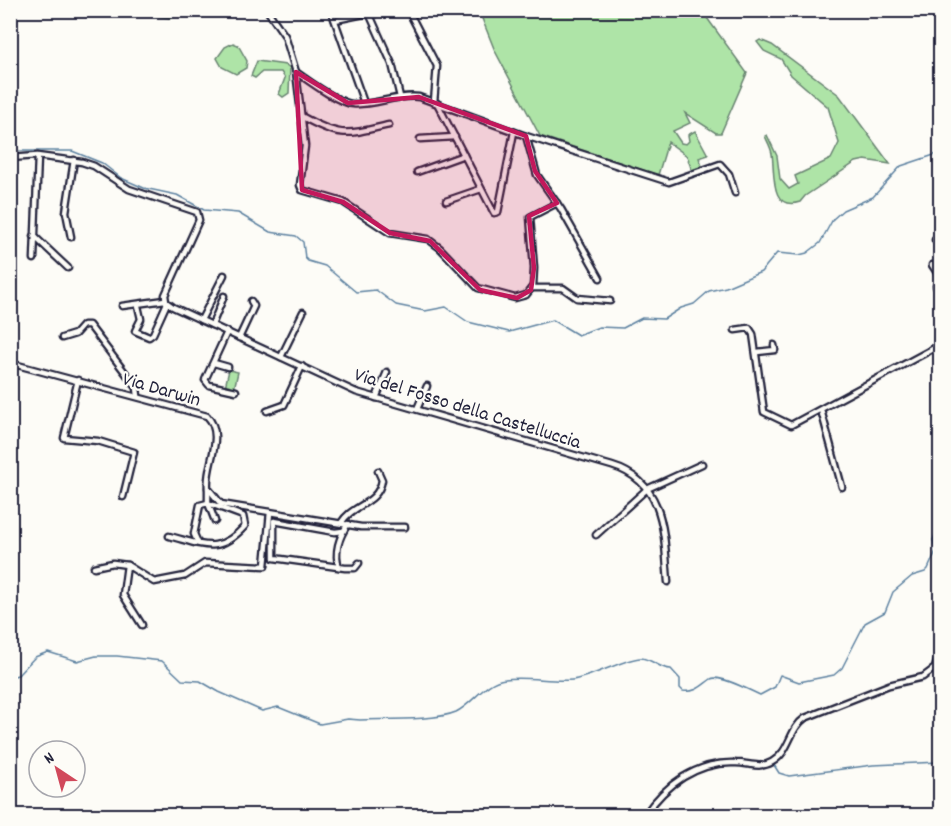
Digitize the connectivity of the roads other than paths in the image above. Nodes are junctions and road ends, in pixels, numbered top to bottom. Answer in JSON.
{"nodes":[{"id":1,"x":267,"y":10,"type":"edge"},
{"id":2,"x":331,"y":10,"type":"edge"},
{"id":3,"x":408,"y":10,"type":"edge"},
{"id":4,"x":334,"y":20,"type":"junction"},
{"id":5,"x":296,"y":72,"type":"junction"},
{"id":6,"x":400,"y":97,"type":"junction"},
{"id":7,"x":436,"y":102,"type":"junction"},
{"id":8,"x":364,"y":104,"type":"junction"},
{"id":9,"x":301,"y":116,"type":"junction"},
{"id":10,"x":389,"y":125,"type":"dead end"},
{"id":11,"x":514,"y":132,"type":"junction"},
{"id":12,"x":526,"y":136,"type":"junction"},
{"id":13,"x":455,"y":137,"type":"junction"},
{"id":14,"x":420,"y":139,"type":"dead end"},
{"id":15,"x":464,"y":155,"type":"junction"},
{"id":16,"x":38,"y":156,"type":"junction"},
{"id":17,"x":10,"y":158,"type":"edge"},
{"id":18,"x":74,"y":160,"type":"junction"},
{"id":19,"x":417,"y":172,"type":"dead end"},
{"id":20,"x":481,"y":189,"type":"junction"},
{"id":21,"x":735,"y":193,"type":"dead end"},
{"id":22,"x":446,"y":201,"type":"dead end"},
{"id":23,"x":557,"y":203,"type":"junction"},
{"id":24,"x":34,"y":236,"type":"junction"},
{"id":25,"x":71,"y":237,"type":"dead end"},
{"id":26,"x":935,"y":240,"type":"dead end"},
{"id":27,"x":940,"y":246,"type":"edge"},
{"id":28,"x":34,"y":259,"type":"dead end"},
{"id":29,"x":932,"y":265,"type":"dead end"},
{"id":30,"x":68,"y":268,"type":"dead end"},
{"id":31,"x":224,"y":275,"type":"dead end"},
{"id":32,"x":600,"y":278,"type":"dead end"},
{"id":33,"x":940,"y":279,"type":"edge"},
{"id":34,"x":532,"y":288,"type":"junction"},
{"id":35,"x":940,"y":295,"type":"edge"},
{"id":36,"x":224,"y":296,"type":"dead end"},
{"id":37,"x":252,"y":301,"type":"dead end"},
{"id":38,"x":610,"y":301,"type":"dead end"},
{"id":39,"x":166,"y":302,"type":"junction"},
{"id":40,"x":122,"y":306,"type":"dead end"},
{"id":41,"x":138,"y":306,"type":"junction"},
{"id":42,"x":303,"y":312,"type":"dead end"},
{"id":43,"x":201,"y":320,"type":"junction"},
{"id":44,"x":212,"y":325,"type":"junction"},
{"id":45,"x":735,"y":330,"type":"dead end"},
{"id":46,"x":227,"y":332,"type":"junction"},
{"id":47,"x":62,"y":338,"type":"dead end"},
{"id":48,"x":239,"y":338,"type":"junction"},
{"id":49,"x":774,"y":345,"type":"dead end"},
{"id":50,"x":940,"y":345,"type":"edge"},
{"id":51,"x":757,"y":352,"type":"junction"},
{"id":52,"x":281,"y":357,"type":"junction"},
{"id":53,"x":10,"y":363,"type":"edge"},
{"id":54,"x":214,"y":363,"type":"junction"},
{"id":55,"x":302,"y":366,"type":"junction"},
{"id":56,"x":228,"y":367,"type":"dead end"},
{"id":57,"x":387,"y":372,"type":"dead end"},
{"id":58,"x":78,"y":380,"type":"junction"},
{"id":59,"x":427,"y":386,"type":"dead end"},
{"id":60,"x":236,"y":391,"type":"dead end"},
{"id":61,"x":138,"y":396,"type":"junction"},
{"id":62,"x":376,"y":398,"type":"junction"},
{"id":63,"x":417,"y":409,"type":"junction"},
{"id":64,"x":267,"y":411,"type":"dead end"},
{"id":65,"x":821,"y":411,"type":"junction"},
{"id":66,"x":702,"y":464,"type":"dead end"},
{"id":67,"x":378,"y":471,"type":"dead end"},
{"id":68,"x":208,"y":488,"type":"junction"},
{"id":69,"x":842,"y":488,"type":"dead end"},
{"id":70,"x":647,"y":489,"type":"junction"},
{"id":71,"x":123,"y":497,"type":"dead end"},
{"id":72,"x":208,"y":502,"type":"junction"},
{"id":73,"x":270,"y":512,"type":"junction"},
{"id":74,"x":214,"y":521,"type":"dead end"},
{"id":75,"x":341,"y":523,"type":"junction"},
{"id":76,"x":348,"y":524,"type":"junction"},
{"id":77,"x":405,"y":527,"type":"dead end"},
{"id":78,"x":343,"y":531,"type":"junction"},
{"id":79,"x":596,"y":535,"type":"dead end"},
{"id":80,"x":169,"y":536,"type":"dead end"},
{"id":81,"x":198,"y":544,"type":"junction"},
{"id":82,"x":359,"y":563,"type":"dead end"},
{"id":83,"x":127,"y":565,"type":"junction"},
{"id":84,"x":94,"y":567,"type":"dead end"},
{"id":85,"x":339,"y":567,"type":"junction"},
{"id":86,"x":133,"y":568,"type":"junction"},
{"id":87,"x":126,"y":573,"type":"junction"},
{"id":88,"x":668,"y":582,"type":"dead end"},
{"id":89,"x":142,"y":625,"type":"dead end"},
{"id":90,"x":940,"y":651,"type":"edge"},
{"id":91,"x":644,"y":816,"type":"edge"}],
"edges":[{"from":1,"to":5,"type":"street"},
{"from":2,"to":4,"type":"street"},
{"from":3,"to":7,"type":"street"},
{"from":4,"to":6,"type":"street"},
{"from":4,"to":8,"type":"street"},
{"from":5,"to":8,"type":"street"},
{"from":5,"to":9,"type":"street"},
{"from":6,"to":7,"type":"street"},
{"from":6,"to":8,"type":"street"},
{"from":7,"to":11,"type":"street"},
{"from":7,"to":13,"type":"street"},
{"from":9,"to":10,"type":"street"},
{"from":9,"to":34,"type":"street"},
{"from":11,"to":12,"type":"street"},
{"from":11,"to":20,"type":"street"},
{"from":12,"to":21,"type":"street"},
{"from":12,"to":23,"type":"street"},
{"from":13,"to":14,"type":"street"},
{"from":13,"to":15,"type":"street"},
{"from":15,"to":19,"type":"street"},
{"from":15,"to":20,"type":"street"},
{"from":16,"to":17,"type":"street"},
{"from":16,"to":18,"type":"street"},
{"from":16,"to":24,"type":"street"},
{"from":18,"to":25,"type":"street"},
{"from":18,"to":39,"type":"street"},
{"from":20,"to":22,"type":"street"},
{"from":23,"to":32,"type":"street"},
{"from":23,"to":34,"type":"street"},
{"from":24,"to":28,"type":"street"},
{"from":24,"to":30,"type":"street"},
{"from":26,"to":27,"type":"street"},
{"from":29,"to":33,"type":"street"},
{"from":31,"to":43,"type":"street"},
{"from":33,"to":35,"type":"street"},
{"from":34,"to":38,"type":"street"},
{"from":36,"to":44,"type":"street"},
{"from":37,"to":48,"type":"street"},
{"from":39,"to":41,"type":"street"},
{"from":39,"to":41,"type":"street"},
{"from":39,"to":43,"type":"street","name":"Via del Fosso della Castelluccia"},
{"from":40,"to":41,"type":"street"},
{"from":42,"to":52,"type":"street"},
{"from":43,"to":44,"type":"street","name":"Via del Fosso della Castelluccia"},
{"from":44,"to":46,"type":"street","name":"Via del Fosso della Castelluccia"},
{"from":45,"to":51,"type":"street"},
{"from":46,"to":48,"type":"street","name":"Via del Fosso della Castelluccia"},
{"from":46,"to":54,"type":"street"},
{"from":47,"to":61,"type":"street"},
{"from":48,"to":52,"type":"street","name":"Via del Fosso della Castelluccia"},
{"from":49,"to":51,"type":"street"},
{"from":50,"to":65,"type":"street"},
{"from":51,"to":65,"type":"street"},
{"from":52,"to":55,"type":"street","name":"Via del Fosso della Castelluccia"},
{"from":53,"to":58,"type":"street","name":"Via Darwin"},
{"from":54,"to":56,"type":"street"},
{"from":54,"to":60,"type":"street"},
{"from":55,"to":62,"type":"street","name":"Via del Fosso della Castelluccia"},
{"from":55,"to":64,"type":"street"},
{"from":57,"to":62,"type":"street"},
{"from":58,"to":61,"type":"street","name":"Via Darwin"},
{"from":58,"to":71,"type":"street"},
{"from":59,"to":63,"type":"street"},
{"from":61,"to":68,"type":"street","name":"Via Darwin"},
{"from":62,"to":63,"type":"street","name":"Via del Fosso della Castelluccia"},
{"from":63,"to":70,"type":"street","name":"Via del Fosso della Castelluccia"},
{"from":65,"to":69,"type":"street"},
{"from":66,"to":70,"type":"street"},
{"from":67,"to":75,"type":"street"},
{"from":68,"to":72,"type":"street"},
{"from":68,"to":73,"type":"street"},
{"from":70,"to":79,"type":"street"},
{"from":70,"to":88,"type":"street","name":"Via del Fosso della Castelluccia"},
{"from":72,"to":74,"type":"street"},
{"from":72,"to":81,"type":"street"},
{"from":72,"to":81,"type":"street"},
{"from":73,"to":75,"type":"street"},
{"from":73,"to":86,"type":"street"},
{"from":75,"to":76,"type":"street"},
{"from":76,"to":77,"type":"street"},
{"from":76,"to":78,"type":"street"},
{"from":78,"to":85,"type":"street"},
{"from":78,"to":85,"type":"street"},
{"from":80,"to":81,"type":"street"},
{"from":82,"to":85,"type":"street"},
{"from":83,"to":84,"type":"street"},
{"from":83,"to":86,"type":"street"},
{"from":83,"to":87,"type":"street"},
{"from":86,"to":87,"type":"street"},
{"from":87,"to":89,"type":"street"},
{"from":90,"to":91,"type":"street"}]}
